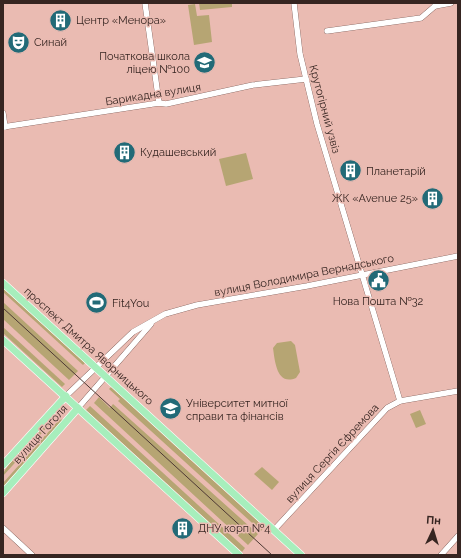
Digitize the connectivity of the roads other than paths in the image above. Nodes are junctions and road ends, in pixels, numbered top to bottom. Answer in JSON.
{"nodes":[{"id":1,"x":145,"y":3,"type":"edge"},
{"id":2,"x":294,"y":3,"type":"edge"},
{"id":3,"x":451,"y":3,"type":"edge"},
{"id":4,"x":435,"y":4,"type":"edge"},
{"id":5,"x":326,"y":31,"type":"dead end"},
{"id":6,"x":306,"y":79,"type":"junction"},
{"id":7,"x":159,"y":103,"type":"junction"},
{"id":8,"x":3,"y":113,"type":"edge"},
{"id":9,"x":4,"y":127,"type":"edge"},
{"id":10,"x":458,"y":256,"type":"edge"},
{"id":11,"x":362,"y":274,"type":"junction"},
{"id":12,"x":3,"y":283,"type":"edge"},
{"id":13,"x":155,"y":319,"type":"junction"},
{"id":14,"x":3,"y":340,"type":"edge"},
{"id":15,"x":97,"y":368,"type":"junction"},
{"id":16,"x":105,"y":376,"type":"junction"},
{"id":17,"x":458,"y":391,"type":"edge"},
{"id":18,"x":66,"y":396,"type":"junction"},
{"id":19,"x":400,"y":401,"type":"junction"},
{"id":20,"x":78,"y":408,"type":"junction"},
{"id":21,"x":3,"y":465,"type":"edge"},
{"id":22,"x":3,"y":493,"type":"edge"},
{"id":23,"x":3,"y":528,"type":"edge"},
{"id":24,"x":274,"y":530,"type":"junction"},
{"id":25,"x":458,"y":536,"type":"edge"},
{"id":26,"x":32,"y":555,"type":"edge"},
{"id":27,"x":239,"y":555,"type":"edge"},
{"id":28,"x":301,"y":555,"type":"edge"},
{"id":29,"x":440,"y":555,"type":"edge"}],
"edges":[{"from":1,"to":7,"type":"street"},
{"from":2,"to":6,"type":"street","name":"Крутогірний узвіз"},
{"from":3,"to":4,"type":"street"},
{"from":4,"to":5,"type":"street"},
{"from":6,"to":7,"type":"street","name":"Барикадна вулиця"},
{"from":6,"to":11,"type":"street","name":"Крутогірний узвіз"},
{"from":7,"to":9,"type":"street","name":"Барикадна вулиця"},
{"from":8,"to":9,"type":"street"},
{"from":10,"to":11,"type":"street","name":"вулиця Володимира Вернадського"},
{"from":11,"to":13,"type":"street","name":"вулиця Володимира Вернадського"},
{"from":11,"to":19,"type":"street","name":"Крутогірний узвіз"},
{"from":12,"to":15,"type":"main road","name":"проспект Дмитра Яворницького"},
{"from":13,"to":15,"type":"street","name":"вулиця Володимира Вернадського"},
{"from":13,"to":16,"type":"street","name":"вулиця Володимира Вернадського"},
{"from":14,"to":18,"type":"main road"},
{"from":15,"to":16,"type":"main road","name":"проспект Дмитра Яворницького"},
{"from":15,"to":18,"type":"street","name":"вулиця Володимира Вернадського"},
{"from":16,"to":20,"type":"street","name":"вулиця Володимира Вернадського"},
{"from":16,"to":24,"type":"main road","name":"проспект Дмитра Яворницького"},
{"from":17,"to":19,"type":"street","name":"вулиця Сергія Єфремова"},
{"from":18,"to":20,"type":"main road"},
{"from":18,"to":21,"type":"main road","name":"вулиця Гоголя"},
{"from":19,"to":24,"type":"street","name":"вулиця Сергія Єфремова"},
{"from":20,"to":22,"type":"main road","name":"вулиця Гоголя"},
{"from":20,"to":27,"type":"main road"},
{"from":23,"to":26,"type":"street"},
{"from":24,"to":28,"type":"main road","name":"проспект Дмитра Яворницького"},
{"from":25,"to":29,"type":"street"}]}
